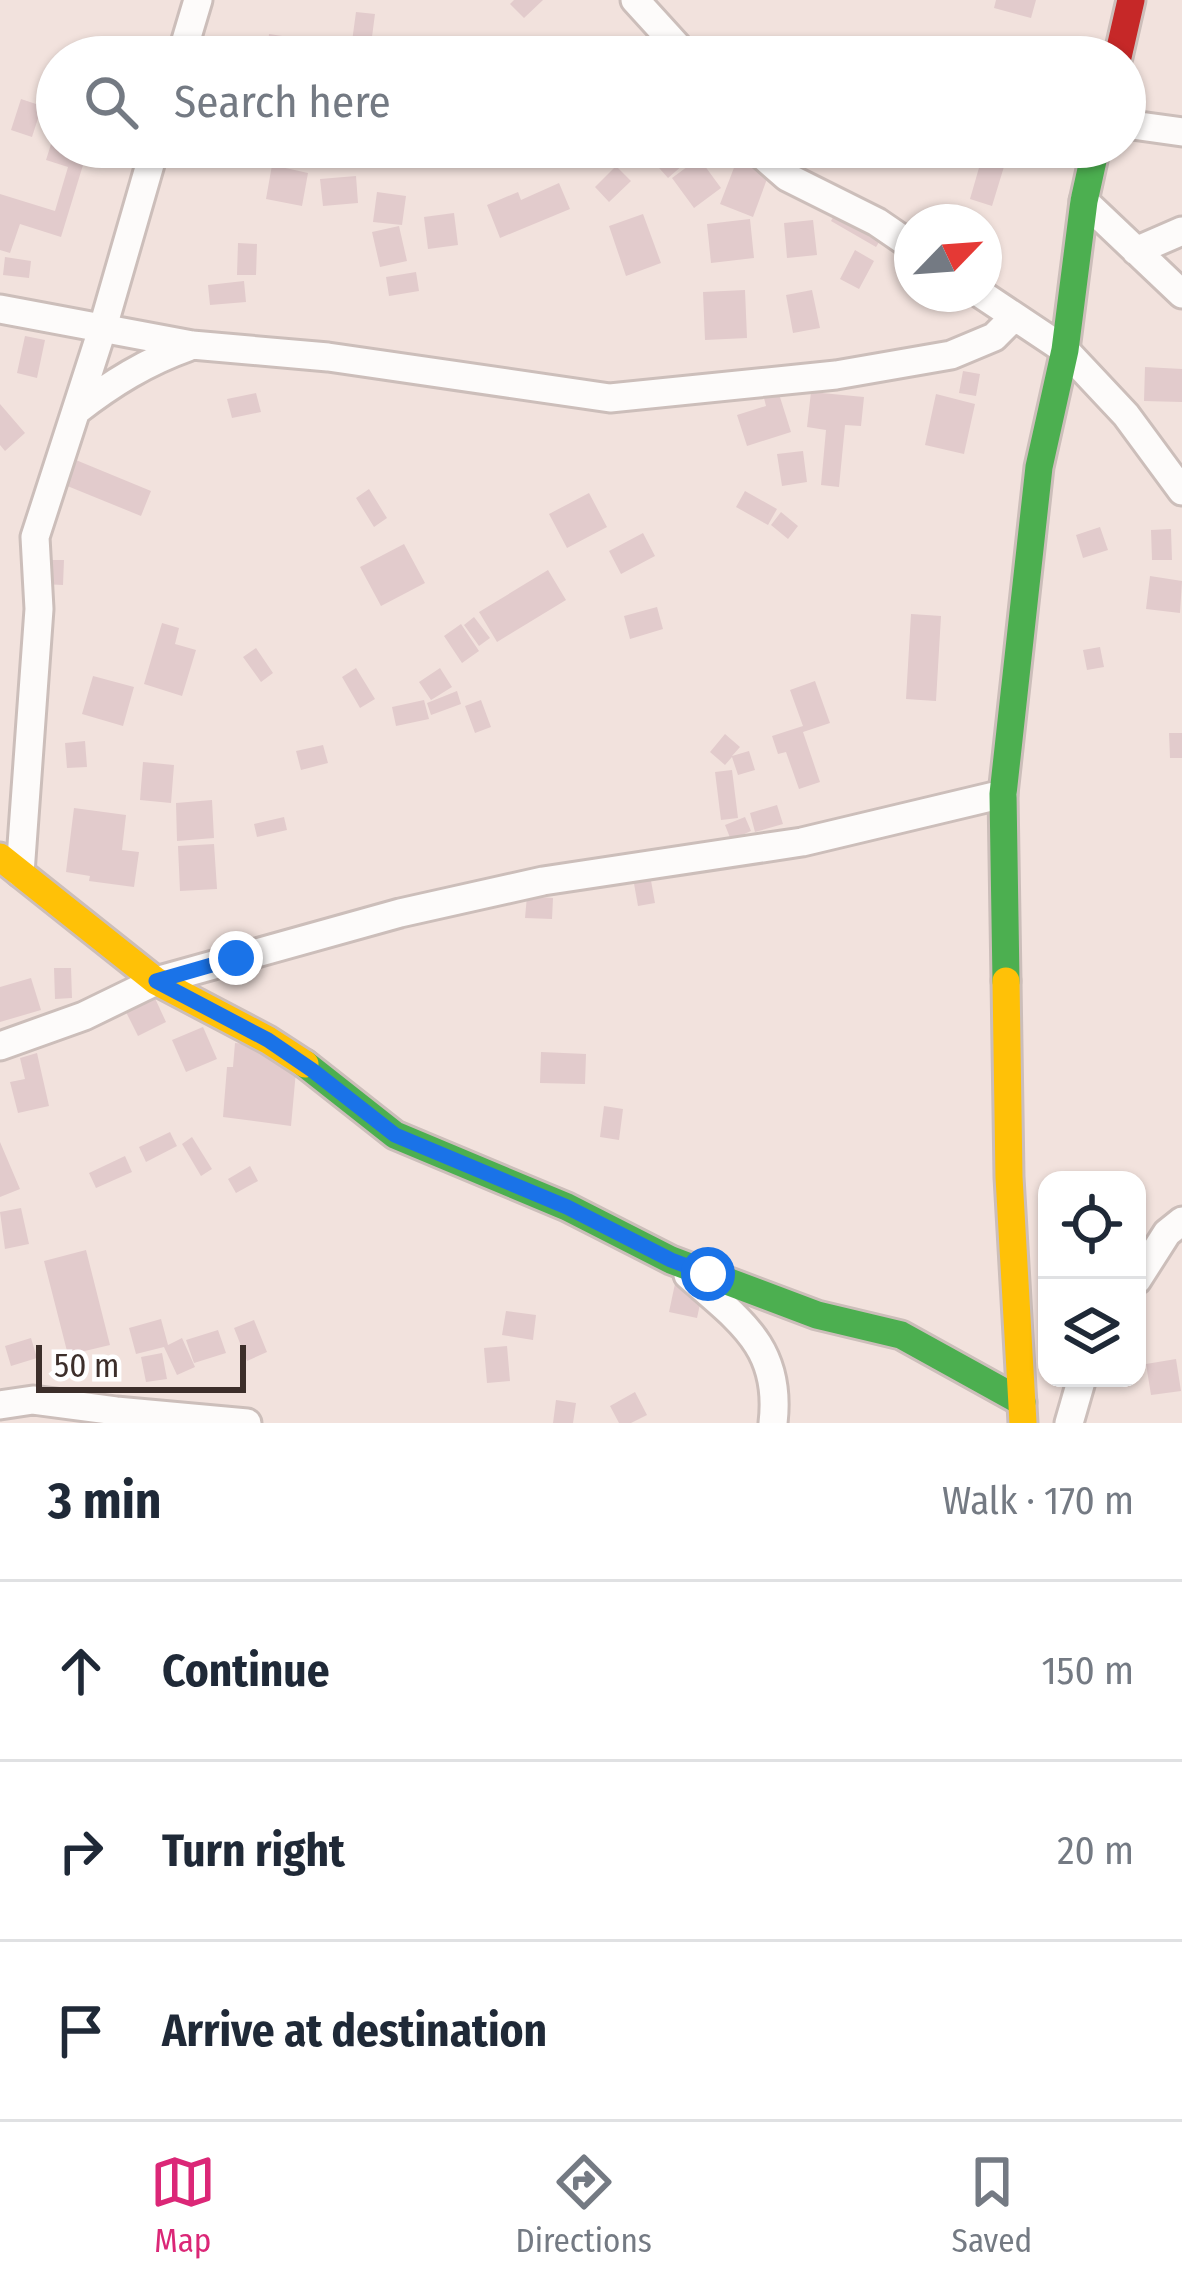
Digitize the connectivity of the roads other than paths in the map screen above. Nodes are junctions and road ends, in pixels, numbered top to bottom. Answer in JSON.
{"nodes":[{"id":1,"x":197,"y":0,"type":"edge"},
{"id":2,"x":635,"y":0,"type":"edge"},
{"id":3,"x":1131,"y":0,"type":"edge"},
{"id":4,"x":187,"y":36,"type":"edge"},
{"id":5,"x":668,"y":36,"type":"edge"},
{"id":6,"x":1123,"y":36,"type":"edge"},
{"id":7,"x":1146,"y":127,"type":"edge"},
{"id":8,"x":1182,"y":132,"type":"edge"},
{"id":9,"x":149,"y":168,"type":"edge"},
{"id":10,"x":777,"y":168,"type":"edge"},
{"id":11,"x":1091,"y":168,"type":"edge"},
{"id":12,"x":1084,"y":200,"type":"junction"},
{"id":13,"x":1182,"y":231,"type":"edge"},
{"id":14,"x":894,"y":234,"type":"edge"},
{"id":15,"x":1136,"y":251,"type":"junction"},
{"id":16,"x":1182,"y":294,"type":"edge"},
{"id":17,"x":0,"y":309,"type":"edge"},
{"id":18,"x":1002,"y":310,"type":"edge"},
{"id":19,"x":1013,"y":318,"type":"junction"},
{"id":20,"x":103,"y":327,"type":"junction"},
{"id":21,"x":192,"y":345,"type":"junction"},
{"id":22,"x":1065,"y":350,"type":"junction"},
{"id":23,"x":76,"y":411,"type":"junction"},
{"id":24,"x":1182,"y":491,"type":"edge"},
{"id":25,"x":1003,"y":794,"type":"junction"},
{"id":26,"x":10,"y":865,"type":"edge"},
{"id":27,"x":156,"y":981,"type":"junction"},
{"id":28,"x":0,"y":1046,"type":"edge"},
{"id":29,"x":1182,"y":1221,"type":"edge"},
{"id":30,"x":671,"y":1260,"type":"junction"},
{"id":31,"x":1138,"y":1279,"type":"edge"},
{"id":32,"x":1080,"y":1387,"type":"edge"},
{"id":33,"x":0,"y":1405,"type":"edge"},
{"id":34,"x":1023,"y":1412,"type":"edge"},
{"id":35,"x":118,"y":1417,"type":"edge"},
{"id":36,"x":166,"y":1420,"type":"edge"},
{"id":37,"x":247,"y":1423,"type":"edge"},
{"id":38,"x":773,"y":1423,"type":"edge"},
{"id":39,"x":1070,"y":1423,"type":"edge"}],
"edges":[{"from":1,"to":4,"type":"street"},
{"from":2,"to":5,"type":"street"},
{"from":3,"to":6,"type":"main road"},
{"from":7,"to":8,"type":"street"},
{"from":9,"to":20,"type":"street"},
{"from":10,"to":14,"type":"street"},
{"from":11,"to":12,"type":"main road"},
{"from":12,"to":15,"type":"street"},
{"from":12,"to":22,"type":"main road"},
{"from":13,"to":15,"type":"street"},
{"from":15,"to":16,"type":"street"},
{"from":17,"to":20,"type":"street"},
{"from":18,"to":19,"type":"street"},
{"from":19,"to":21,"type":"street"},
{"from":19,"to":22,"type":"street"},
{"from":20,"to":21,"type":"street"},
{"from":20,"to":23,"type":"street"},
{"from":21,"to":23,"type":"street"},
{"from":22,"to":24,"type":"street"},
{"from":22,"to":25,"type":"main road"},
{"from":23,"to":26,"type":"street"},
{"from":25,"to":27,"type":"street"},
{"from":25,"to":34,"type":"main road"},
{"from":26,"to":27,"type":"main road"},
{"from":27,"to":28,"type":"street"},
{"from":27,"to":30,"type":"main road"},
{"from":29,"to":31,"type":"street"},
{"from":30,"to":34,"type":"main road"},
{"from":30,"to":38,"type":"street"},
{"from":32,"to":39,"type":"street"},
{"from":33,"to":35,"type":"street"},
{"from":35,"to":36,"type":"street"},
{"from":36,"to":37,"type":"street"}]}
